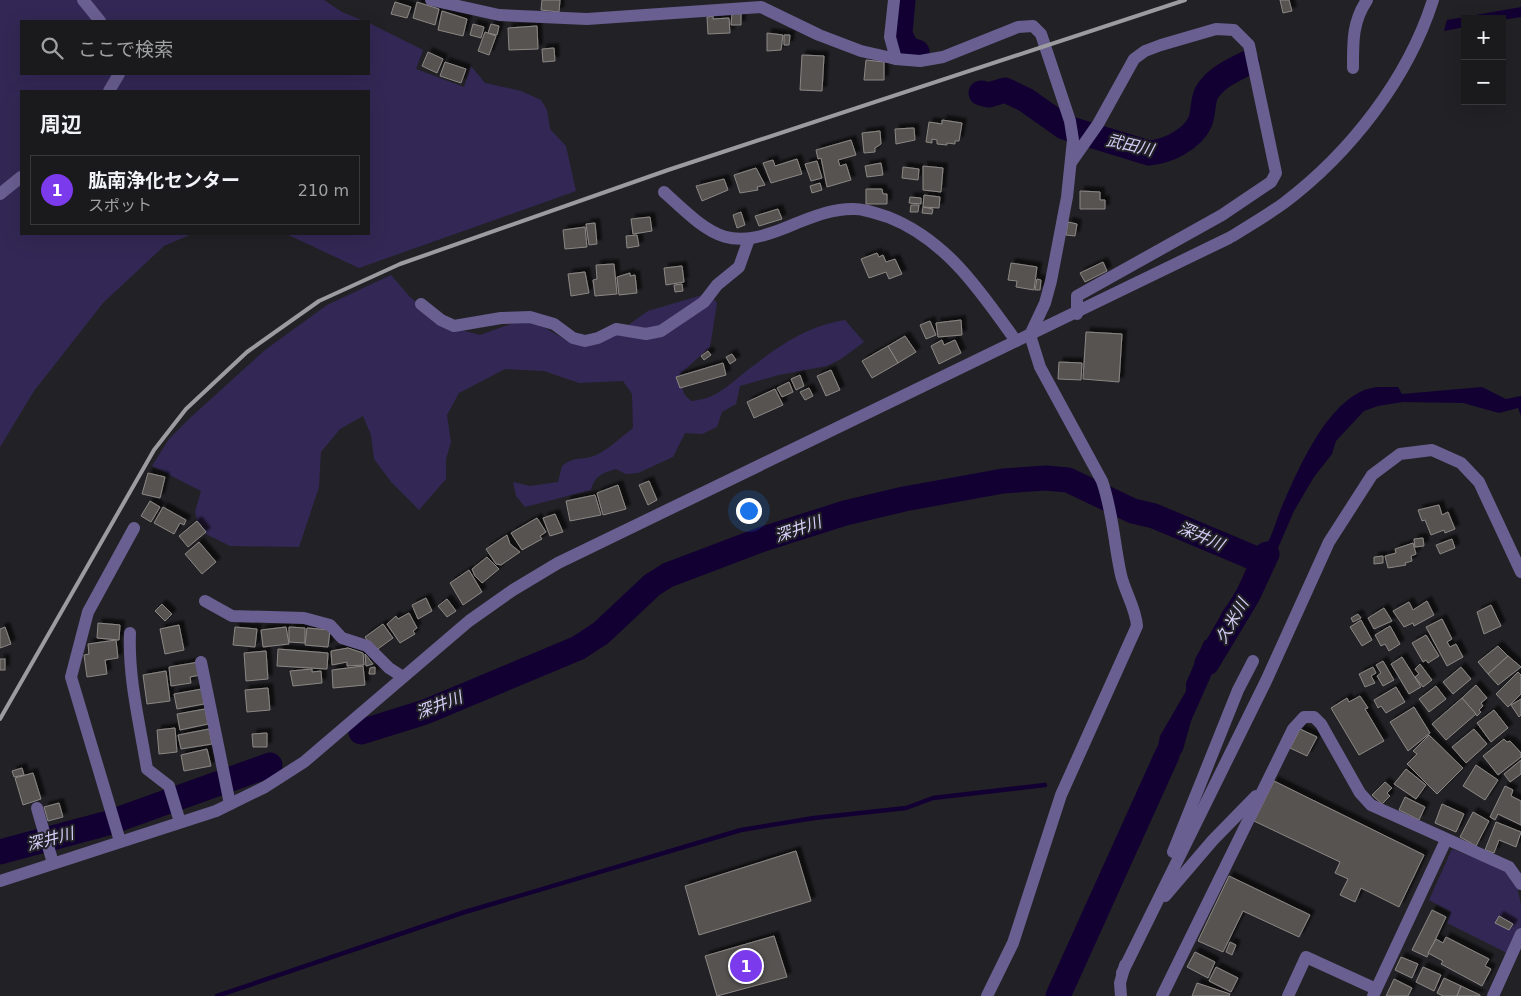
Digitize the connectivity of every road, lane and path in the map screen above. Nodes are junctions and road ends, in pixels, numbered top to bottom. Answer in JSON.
{"nodes":[{"id":1,"x":83,"y":0,"type":"edge"},
{"id":2,"x":431,"y":0,"type":"edge"},
{"id":3,"x":894,"y":0,"type":"edge"},
{"id":4,"x":1367,"y":0,"type":"edge"},
{"id":5,"x":1434,"y":0,"type":"edge"},
{"id":6,"x":747,"y":3,"type":"edge"},
{"id":7,"x":99,"y":20,"type":"edge"},
{"id":8,"x":896,"y":59,"type":"junction"},
{"id":9,"x":1353,"y":68,"type":"dead end"},
{"id":10,"x":118,"y":75,"type":"edge"},
{"id":11,"x":110,"y":90,"type":"edge"},
{"id":12,"x":1072,"y":161,"type":"junction"},
{"id":13,"x":20,"y":178,"type":"edge"},
{"id":14,"x":664,"y":192,"type":"dead end"},
{"id":15,"x":0,"y":194,"type":"edge"},
{"id":16,"x":749,"y":239,"type":"junction"},
{"id":17,"x":421,"y":304,"type":"dead end"},
{"id":18,"x":1077,"y":314,"type":"junction"},
{"id":19,"x":1030,"y":335,"type":"junction"},
{"id":20,"x":1016,"y":341,"type":"junction"},
{"id":21,"x":134,"y":528,"type":"dead end"},
{"id":22,"x":1521,"y":572,"type":"edge"},
{"id":23,"x":205,"y":601,"type":"dead end"},
{"id":24,"x":130,"y":633,"type":"dead end"},
{"id":25,"x":1253,"y":661,"type":"dead end"},
{"id":26,"x":201,"y":662,"type":"dead end"},
{"id":27,"x":403,"y":677,"type":"junction"},
{"id":28,"x":1267,"y":782,"type":"junction"},
{"id":29,"x":230,"y":804,"type":"junction"},
{"id":30,"x":37,"y":808,"type":"dead end"},
{"id":31,"x":180,"y":822,"type":"junction"},
{"id":32,"x":1446,"y":840,"type":"junction"},
{"id":33,"x":120,"y":841,"type":"junction"},
{"id":34,"x":53,"y":863,"type":"junction"},
{"id":35,"x":0,"y":881,"type":"edge"},
{"id":36,"x":1521,"y":884,"type":"edge"},
{"id":37,"x":1152,"y":911,"type":"junction"},
{"id":38,"x":1521,"y":934,"type":"edge"},
{"id":39,"x":1122,"y":972,"type":"junction"},
{"id":40,"x":1375,"y":993,"type":"edge"},
{"id":41,"x":987,"y":996,"type":"edge"},
{"id":42,"x":1121,"y":996,"type":"edge"},
{"id":43,"x":1162,"y":996,"type":"edge"},
{"id":44,"x":1288,"y":996,"type":"edge"},
{"id":45,"x":1493,"y":996,"type":"edge"}],
"edges":[{"from":1,"to":7,"type":"street"},
{"from":2,"to":6,"type":"street"},
{"from":3,"to":8,"type":"street"},
{"from":4,"to":9,"type":"street"},
{"from":5,"to":18,"type":"street"},
{"from":6,"to":8,"type":"street"},
{"from":8,"to":12,"type":"street"},
{"from":10,"to":11,"type":"street"},
{"from":12,"to":18,"type":"street"},
{"from":12,"to":19,"type":"street"},
{"from":13,"to":15,"type":"street"},
{"from":14,"to":16,"type":"street"},
{"from":16,"to":17,"type":"street"},
{"from":16,"to":20,"type":"street"},
{"from":18,"to":19,"type":"street"},
{"from":19,"to":20,"type":"street"},
{"from":19,"to":41,"type":"street"},
{"from":20,"to":27,"type":"street"},
{"from":21,"to":33,"type":"street"},
{"from":22,"to":37,"type":"street"},
{"from":23,"to":27,"type":"street"},
{"from":24,"to":31,"type":"street"},
{"from":25,"to":39,"type":"street"},
{"from":26,"to":29,"type":"street"},
{"from":27,"to":29,"type":"street"},
{"from":28,"to":32,"type":"street"},
{"from":28,"to":37,"type":"street"},
{"from":28,"to":43,"type":"street"},
{"from":29,"to":31,"type":"street"},
{"from":30,"to":34,"type":"street"},
{"from":31,"to":33,"type":"street"},
{"from":32,"to":36,"type":"street"},
{"from":32,"to":40,"type":"street"},
{"from":33,"to":34,"type":"street"},
{"from":34,"to":35,"type":"street"},
{"from":37,"to":39,"type":"street"},
{"from":38,"to":45,"type":"street"},
{"from":39,"to":42,"type":"street"},
{"from":40,"to":44,"type":"street"}]}
